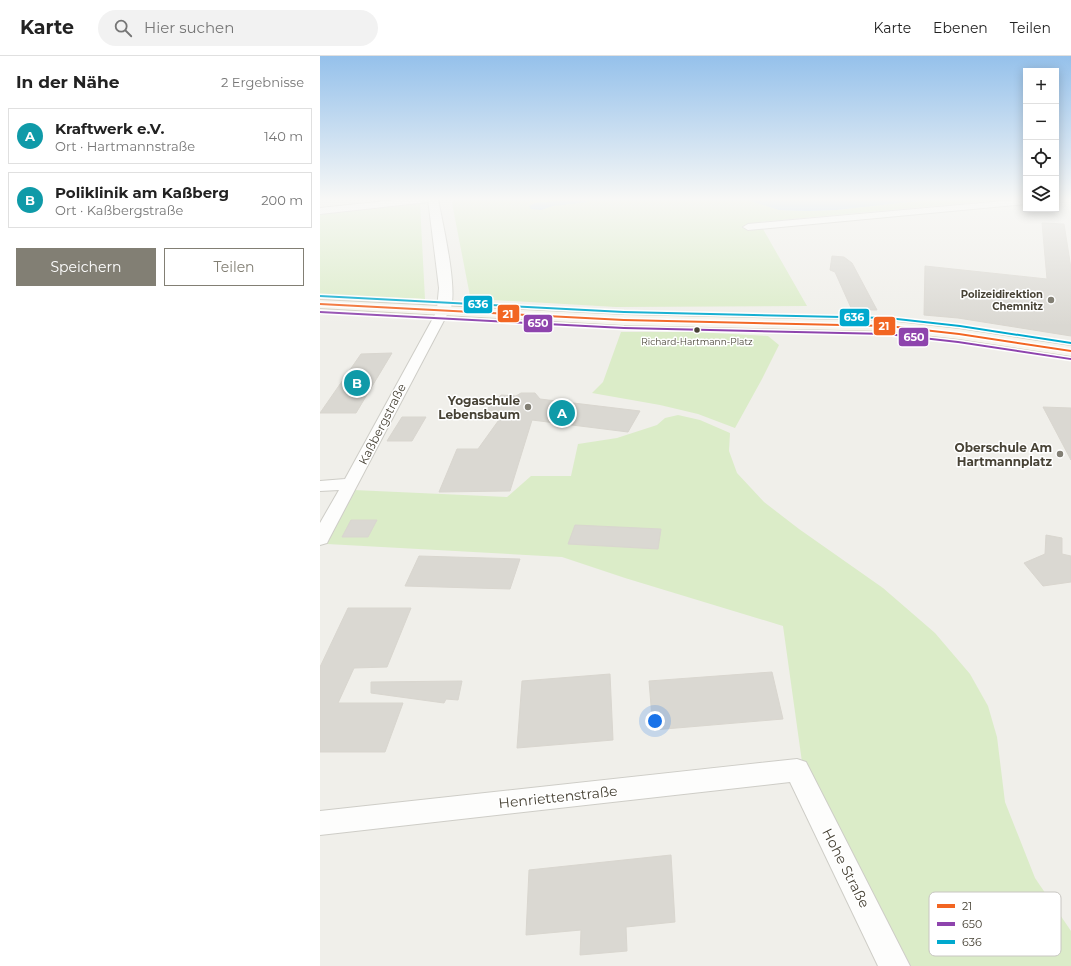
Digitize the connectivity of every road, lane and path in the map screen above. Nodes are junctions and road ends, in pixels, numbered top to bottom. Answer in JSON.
{"nodes":[{"id":1,"x":440,"y":241,"type":"edge"},
{"id":2,"x":320,"y":304,"type":"edge"},
{"id":3,"x":444,"y":309,"type":"junction"},
{"id":4,"x":1071,"y":351,"type":"edge"},
{"id":5,"x":351,"y":484,"type":"junction"},
{"id":6,"x":320,"y":486,"type":"edge"},
{"id":7,"x":320,"y":539,"type":"edge"},
{"id":8,"x":797,"y":770,"type":"joint"},
{"id":9,"x":320,"y":823,"type":"edge"},
{"id":10,"x":894,"y":966,"type":"edge"}],
"edges":[{"from":1,"to":3,"type":"street"},
{"from":2,"to":3,"type":"main road"},
{"from":3,"to":4,"type":"main road"},
{"from":3,"to":5,"type":"street","name":"Kaßbergstraße"},
{"from":5,"to":6,"type":"street"},
{"from":5,"to":7,"type":"street","name":"Kaßbergstraße"},
{"from":8,"to":9,"type":"street","name":"Henriettenstraße"},
{"from":8,"to":10,"type":"street","name":"Hohe Straße"}]}
